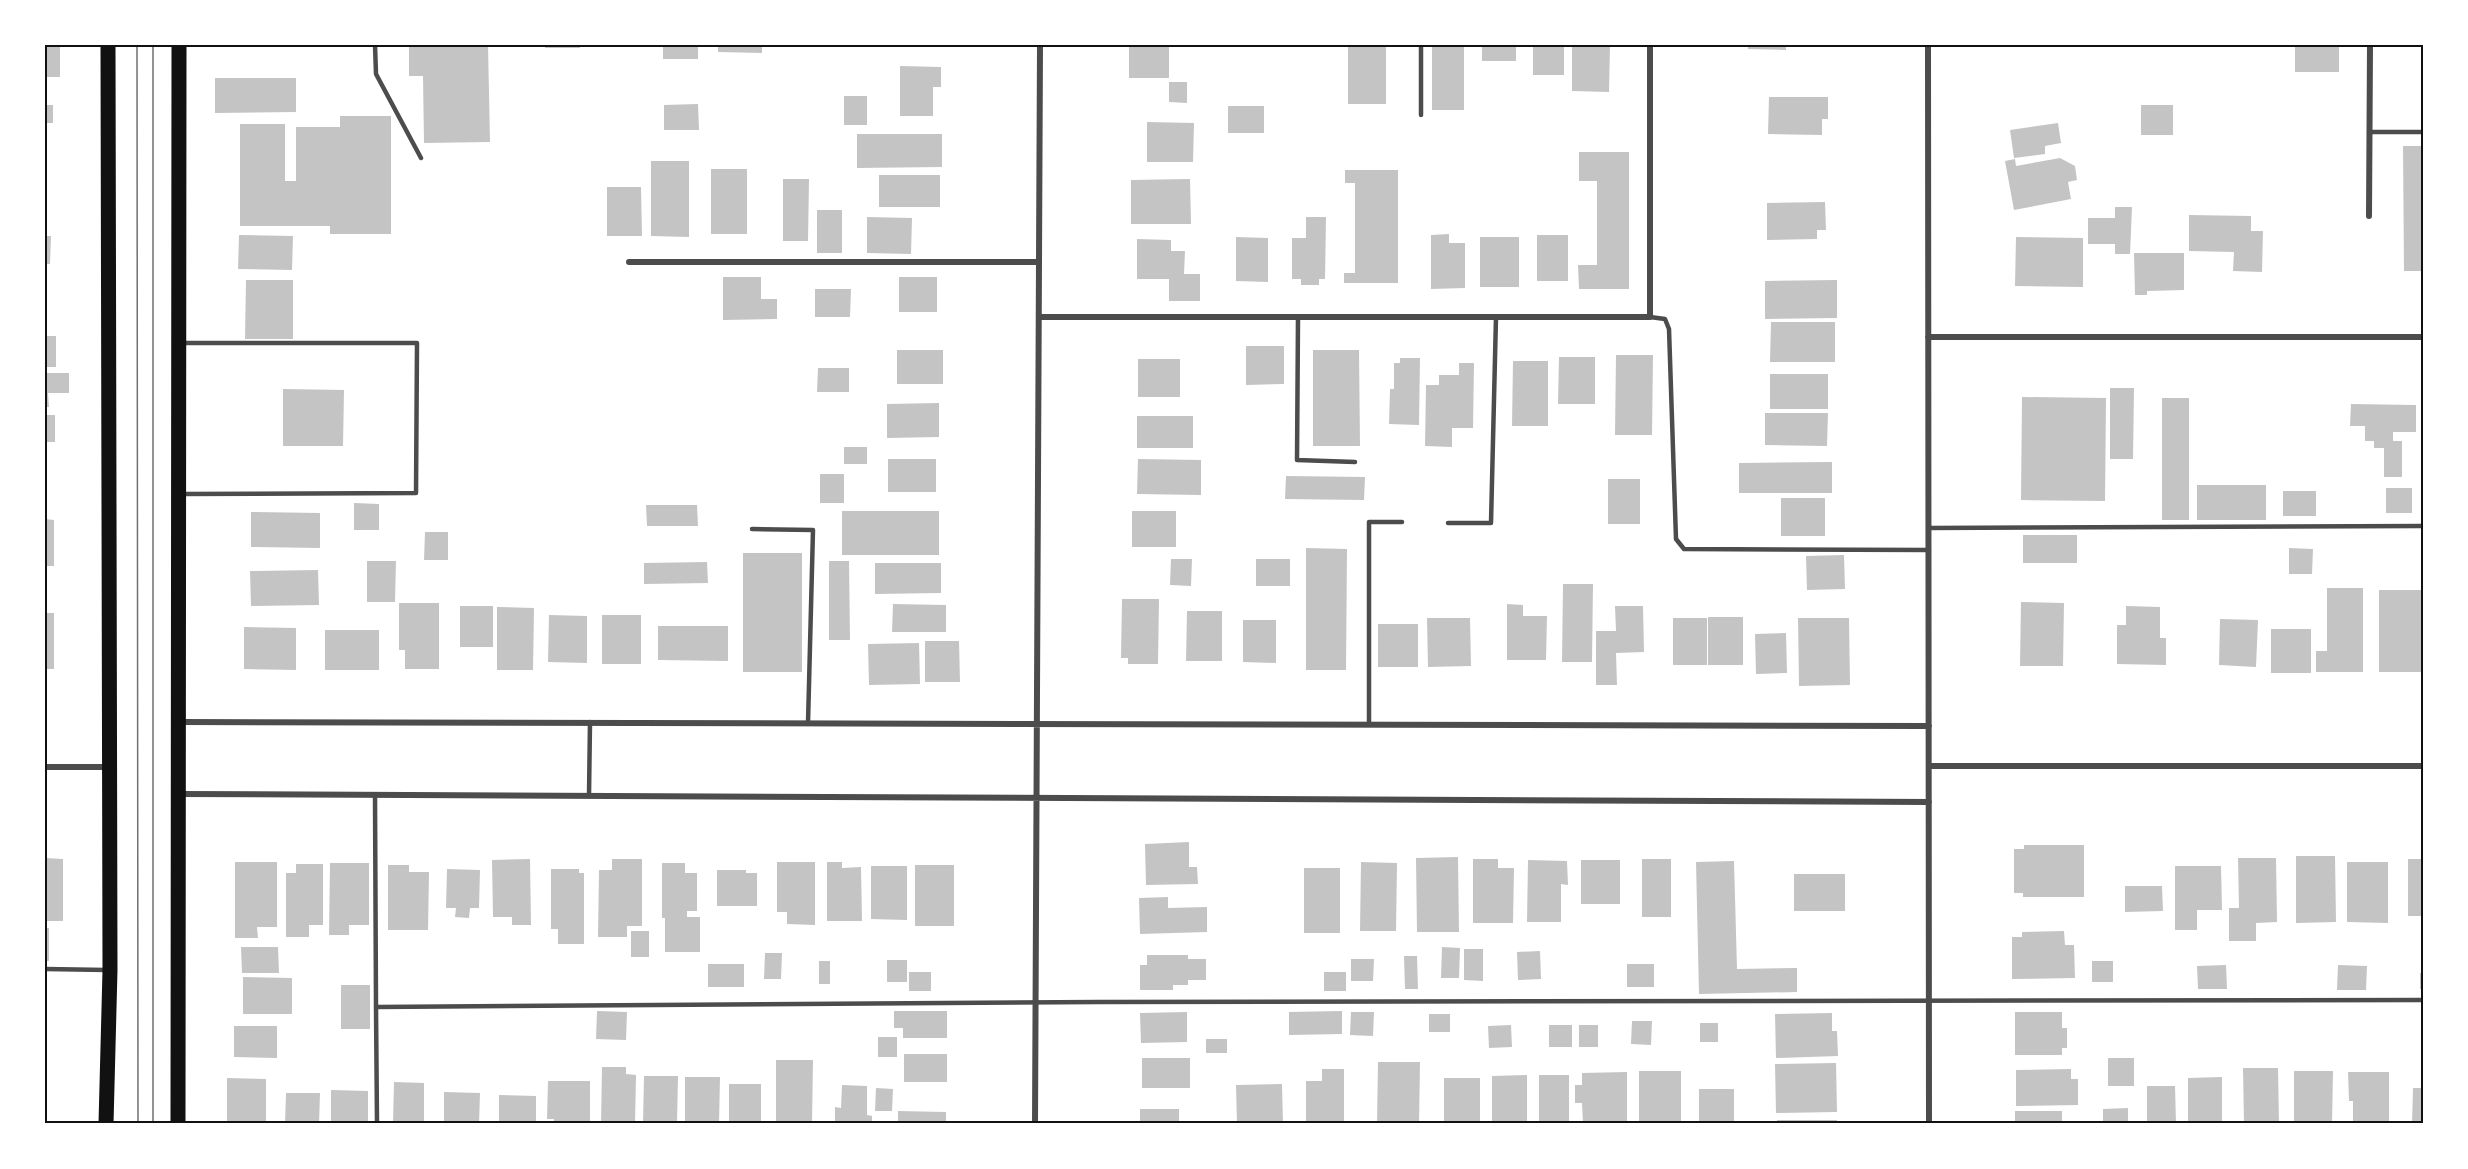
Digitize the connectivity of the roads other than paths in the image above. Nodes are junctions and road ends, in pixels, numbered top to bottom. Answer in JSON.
{"nodes":[{"id":1,"x":108,"y":45,"type":"edge"},
{"id":2,"x":179,"y":45,"type":"edge"},
{"id":3,"x":375,"y":45,"type":"edge"},
{"id":4,"x":1040,"y":45,"type":"edge"},
{"id":5,"x":1421,"y":45,"type":"edge"},
{"id":6,"x":1650,"y":45,"type":"edge"},
{"id":7,"x":1928,"y":45,"type":"edge"},
{"id":8,"x":2370,"y":45,"type":"edge"},
{"id":9,"x":1421,"y":115,"type":"dead end"},
{"id":10,"x":2369,"y":132,"type":"junction"},
{"id":11,"x":2423,"y":132,"type":"edge"},
{"id":12,"x":421,"y":158,"type":"dead end"},
{"id":13,"x":2369,"y":216,"type":"dead end"},
{"id":14,"x":629,"y":262,"type":"dead end"},
{"id":15,"x":1039,"y":262,"type":"junction"},
{"id":16,"x":1039,"y":317,"type":"junction"},
{"id":17,"x":1298,"y":317,"type":"junction"},
{"id":18,"x":1496,"y":317,"type":"junction"},
{"id":19,"x":1650,"y":317,"type":"junction"},
{"id":20,"x":1928,"y":337,"type":"junction"},
{"id":21,"x":2423,"y":337,"type":"edge"},
{"id":22,"x":178,"y":343,"type":"junction"},
{"id":23,"x":1355,"y":462,"type":"dead end"},
{"id":24,"x":178,"y":494,"type":"junction"},
{"id":25,"x":1402,"y":522,"type":"dead end"},
{"id":26,"x":1448,"y":523,"type":"dead end"},
{"id":27,"x":2423,"y":526,"type":"edge"},
{"id":28,"x":1929,"y":528,"type":"junction"},
{"id":29,"x":752,"y":530,"type":"dead end"},
{"id":30,"x":1929,"y":550,"type":"junction"},
{"id":31,"x":179,"y":722,"type":"junction"},
{"id":32,"x":590,"y":723,"type":"junction"},
{"id":33,"x":808,"y":723,"type":"junction"},
{"id":34,"x":1037,"y":724,"type":"junction"},
{"id":35,"x":1368,"y":724,"type":"junction"},
{"id":36,"x":1929,"y":726,"type":"junction"},
{"id":37,"x":1929,"y":766,"type":"junction"},
{"id":38,"x":2423,"y":766,"type":"edge"},
{"id":39,"x":45,"y":767,"type":"edge"},
{"id":40,"x":110,"y":767,"type":"junction"},
{"id":41,"x":179,"y":794,"type":"junction"},
{"id":42,"x":375,"y":795,"type":"junction"},
{"id":43,"x":589,"y":796,"type":"junction"},
{"id":44,"x":1036,"y":798,"type":"junction"},
{"id":45,"x":1929,"y":802,"type":"junction"},
{"id":46,"x":45,"y":969,"type":"edge"},
{"id":47,"x":110,"y":970,"type":"junction"},
{"id":48,"x":1929,"y":1000,"type":"junction"},
{"id":49,"x":2423,"y":1000,"type":"edge"},
{"id":50,"x":1035,"y":1003,"type":"junction"},
{"id":51,"x":376,"y":1008,"type":"junction"},
{"id":52,"x":106,"y":1124,"type":"edge"},
{"id":53,"x":178,"y":1124,"type":"edge"},
{"id":54,"x":377,"y":1124,"type":"edge"},
{"id":55,"x":1035,"y":1124,"type":"edge"},
{"id":56,"x":1929,"y":1124,"type":"edge"}],
"edges":[{"from":1,"to":40,"type":"main road"},
{"from":2,"to":22,"type":"main road"},
{"from":3,"to":12,"type":"lane"},
{"from":4,"to":15,"type":"street"},
{"from":5,"to":9,"type":"lane"},
{"from":6,"to":19,"type":"street"},
{"from":7,"to":20,"type":"street"},
{"from":8,"to":10,"type":"street"},
{"from":10,"to":11,"type":"lane"},
{"from":10,"to":13,"type":"street"},
{"from":14,"to":15,"type":"street"},
{"from":15,"to":16,"type":"street"},
{"from":16,"to":17,"type":"street"},
{"from":16,"to":34,"type":"street"},
{"from":17,"to":18,"type":"street"},
{"from":17,"to":23,"type":"lane"},
{"from":18,"to":19,"type":"street"},
{"from":18,"to":26,"type":"lane"},
{"from":19,"to":30,"type":"lane"},
{"from":20,"to":21,"type":"street"},
{"from":20,"to":28,"type":"street"},
{"from":22,"to":24,"type":"main road"},
{"from":22,"to":24,"type":"lane"},
{"from":24,"to":31,"type":"main road"},
{"from":25,"to":35,"type":"lane"},
{"from":27,"to":28,"type":"lane"},
{"from":28,"to":30,"type":"street"},
{"from":29,"to":33,"type":"lane"},
{"from":30,"to":36,"type":"street"},
{"from":31,"to":32,"type":"street"},
{"from":31,"to":41,"type":"main road"},
{"from":32,"to":33,"type":"street"},
{"from":32,"to":43,"type":"lane"},
{"from":33,"to":34,"type":"street"},
{"from":34,"to":35,"type":"street"},
{"from":34,"to":44,"type":"street"},
{"from":35,"to":36,"type":"street"},
{"from":36,"to":37,"type":"street"},
{"from":37,"to":38,"type":"street"},
{"from":37,"to":45,"type":"street"},
{"from":39,"to":40,"type":"street"},
{"from":40,"to":47,"type":"main road"},
{"from":41,"to":42,"type":"street"},
{"from":41,"to":53,"type":"main road"},
{"from":42,"to":43,"type":"street"},
{"from":42,"to":51,"type":"lane"},
{"from":43,"to":44,"type":"street"},
{"from":44,"to":45,"type":"street"},
{"from":44,"to":50,"type":"street"},
{"from":45,"to":48,"type":"street"},
{"from":46,"to":47,"type":"lane"},
{"from":47,"to":52,"type":"main road"},
{"from":48,"to":49,"type":"lane"},
{"from":48,"to":50,"type":"lane"},
{"from":48,"to":56,"type":"street"},
{"from":50,"to":51,"type":"lane"},
{"from":50,"to":55,"type":"street"},
{"from":51,"to":54,"type":"lane"}]}
